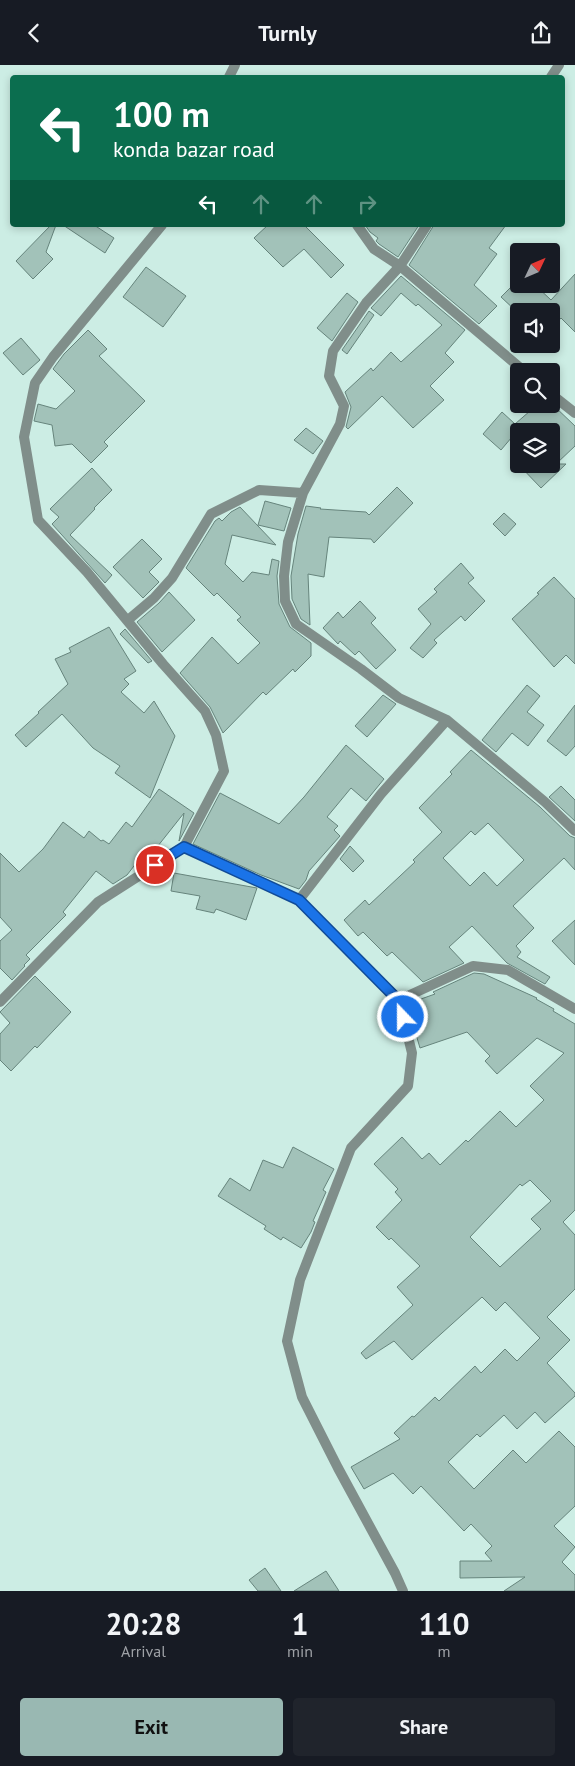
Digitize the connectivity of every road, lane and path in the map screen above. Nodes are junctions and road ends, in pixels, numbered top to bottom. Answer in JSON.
{"nodes":[{"id":1,"x":160,"y":227,"type":"edge"},
{"id":2,"x":358,"y":227,"type":"edge"},
{"id":3,"x":426,"y":227,"type":"edge"},
{"id":4,"x":400,"y":265,"type":"junction"},
{"id":5,"x":515,"y":363,"type":"edge"},
{"id":6,"x":560,"y":401,"type":"edge"},
{"id":7,"x":575,"y":413,"type":"edge"},
{"id":8,"x":303,"y":493,"type":"junction"},
{"id":9,"x":128,"y":620,"type":"junction"},
{"id":10,"x":447,"y":720,"type":"junction"},
{"id":11,"x":575,"y":831,"type":"edge"},
{"id":12,"x":184,"y":847,"type":"junction"},
{"id":13,"x":299,"y":900,"type":"junction"},
{"id":14,"x":398,"y":1000,"type":"junction"},
{"id":15,"x":0,"y":1002,"type":"edge"},
{"id":16,"x":575,"y":1009,"type":"edge"},
{"id":17,"x":403,"y":1591,"type":"edge"}],
"edges":[{"from":1,"to":9,"type":"street"},
{"from":2,"to":4,"type":"street"},
{"from":3,"to":4,"type":"street"},
{"from":4,"to":5,"type":"street"},
{"from":4,"to":8,"type":"street"},
{"from":6,"to":7,"type":"street"},
{"from":8,"to":9,"type":"street"},
{"from":8,"to":10,"type":"street"},
{"from":9,"to":12,"type":"street"},
{"from":10,"to":11,"type":"street"},
{"from":10,"to":13,"type":"street"},
{"from":12,"to":13,"type":"street"},
{"from":12,"to":15,"type":"street"},
{"from":13,"to":14,"type":"street"},
{"from":14,"to":16,"type":"street"},
{"from":14,"to":17,"type":"street"}]}
